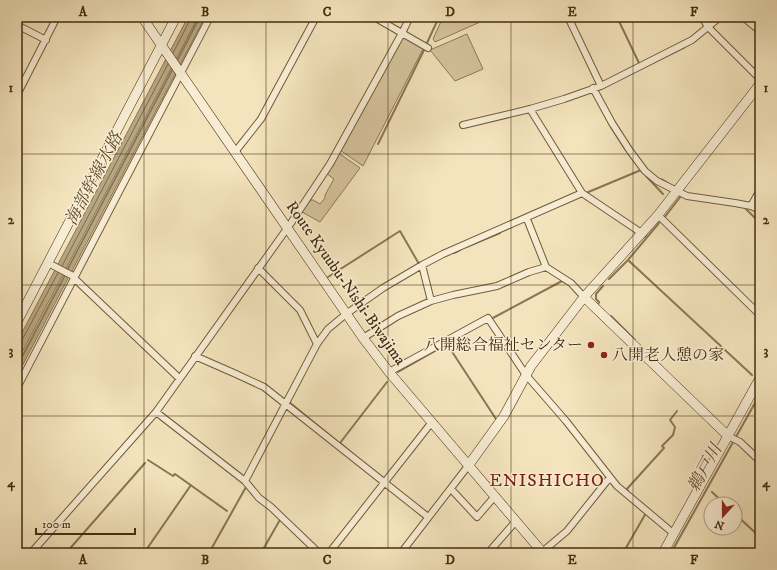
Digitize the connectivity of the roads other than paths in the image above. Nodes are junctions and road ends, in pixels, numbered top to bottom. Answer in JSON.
{"nodes":[{"id":1,"x":58,"y":17,"type":"edge"},
{"id":2,"x":142,"y":17,"type":"edge"},
{"id":3,"x":176,"y":17,"type":"edge"},
{"id":4,"x":210,"y":17,"type":"edge"},
{"id":5,"x":316,"y":17,"type":"edge"},
{"id":6,"x":374,"y":17,"type":"edge"},
{"id":7,"x":410,"y":17,"type":"edge"},
{"id":8,"x":568,"y":17,"type":"edge"},
{"id":9,"x":702,"y":17,"type":"edge"},
{"id":10,"x":720,"y":17,"type":"edge"},
{"id":11,"x":743,"y":17,"type":"edge"},
{"id":12,"x":752,"y":17,"type":"edge"},
{"id":13,"x":758,"y":22,"type":"edge"},
{"id":14,"x":17,"y":25,"type":"edge"},
{"id":15,"x":708,"y":27,"type":"junction"},
{"id":16,"x":760,"y":31,"type":"edge"},
{"id":17,"x":402,"y":33,"type":"junction"},
{"id":18,"x":46,"y":40,"type":"junction"},
{"id":19,"x":162,"y":45,"type":"junction"},
{"id":20,"x":428,"y":48,"type":"dead end"},
{"id":21,"x":180,"y":71,"type":"junction"},
{"id":22,"x":760,"y":84,"type":"edge"},
{"id":23,"x":601,"y":86,"type":"junction"},
{"id":24,"x":593,"y":88,"type":"junction"},
{"id":25,"x":17,"y":95,"type":"edge"},
{"id":26,"x":530,"y":109,"type":"junction"},
{"id":27,"x":463,"y":125,"type":"dead end"},
{"id":28,"x":235,"y":152,"type":"junction"},
{"id":29,"x":760,"y":190,"type":"edge"},
{"id":30,"x":677,"y":191,"type":"junction"},
{"id":31,"x":582,"y":193,"type":"junction"},
{"id":32,"x":751,"y":206,"type":"junction"},
{"id":33,"x":760,"y":210,"type":"edge"},
{"id":34,"x":658,"y":215,"type":"junction"},
{"id":35,"x":527,"y":218,"type":"junction"},
{"id":36,"x":287,"y":228,"type":"junction"},
{"id":37,"x":643,"y":234,"type":"junction"},
{"id":38,"x":52,"y":265,"type":"junction"},
{"id":39,"x":422,"y":265,"type":"junction"},
{"id":40,"x":546,"y":267,"type":"junction"},
{"id":41,"x":258,"y":268,"type":"junction"},
{"id":42,"x":74,"y":277,"type":"junction"},
{"id":43,"x":584,"y":297,"type":"junction"},
{"id":44,"x":431,"y":301,"type":"junction"},
{"id":45,"x":346,"y":314,"type":"junction"},
{"id":46,"x":760,"y":315,"type":"edge"},
{"id":47,"x":17,"y":322,"type":"edge"},
{"id":48,"x":363,"y":338,"type":"junction"},
{"id":49,"x":317,"y":344,"type":"junction"},
{"id":50,"x":195,"y":356,"type":"junction"},
{"id":51,"x":390,"y":372,"type":"junction"},
{"id":52,"x":526,"y":375,"type":"junction"},
{"id":53,"x":179,"y":378,"type":"junction"},
{"id":54,"x":760,"y":378,"type":"edge"},
{"id":55,"x":17,"y":388,"type":"edge"},
{"id":56,"x":286,"y":404,"type":"junction"},
{"id":57,"x":156,"y":412,"type":"junction"},
{"id":58,"x":432,"y":422,"type":"junction"},
{"id":59,"x":730,"y":437,"type":"junction"},
{"id":60,"x":760,"y":461,"type":"edge"},
{"id":61,"x":468,"y":466,"type":"junction"},
{"id":62,"x":612,"y":479,"type":"junction"},
{"id":63,"x":245,"y":481,"type":"junction"},
{"id":64,"x":384,"y":483,"type":"junction"},
{"id":65,"x":451,"y":489,"type":"junction"},
{"id":66,"x":495,"y":496,"type":"junction"},
{"id":67,"x":428,"y":517,"type":"junction"},
{"id":68,"x":516,"y":521,"type":"junction"},
{"id":69,"x":673,"y":533,"type":"junction"},
{"id":70,"x":31,"y":553,"type":"edge"},
{"id":71,"x":319,"y":553,"type":"edge"},
{"id":72,"x":329,"y":553,"type":"edge"},
{"id":73,"x":401,"y":553,"type":"edge"},
{"id":74,"x":488,"y":553,"type":"edge"},
{"id":75,"x":543,"y":553,"type":"edge"},
{"id":76,"x":662,"y":553,"type":"edge"}],
"edges":[{"from":1,"to":18,"type":"street"},
{"from":2,"to":19,"type":"street","name":"Route Kyuubu-Nishi-Biwajima"},
{"from":3,"to":19,"type":"street"},
{"from":4,"to":21,"type":"street"},
{"from":5,"to":28,"type":"street"},
{"from":6,"to":17,"type":"street"},
{"from":7,"to":17,"type":"street"},
{"from":8,"to":23,"type":"street"},
{"from":9,"to":15,"type":"street"},
{"from":10,"to":15,"type":"street"},
{"from":11,"to":13,"type":"street"},
{"from":12,"to":13,"type":"street"},
{"from":13,"to":16,"type":"street"},
{"from":14,"to":18,"type":"street"},
{"from":15,"to":22,"type":"street"},
{"from":15,"to":23,"type":"street"},
{"from":17,"to":20,"type":"street"},
{"from":17,"to":36,"type":"street"},
{"from":18,"to":25,"type":"street"},
{"from":19,"to":21,"type":"street","name":"Route Kyuubu-Nishi-Biwajima"},
{"from":19,"to":38,"type":"street"},
{"from":21,"to":28,"type":"street","name":"Route Kyuubu-Nishi-Biwajima"},
{"from":21,"to":42,"type":"street"},
{"from":22,"to":30,"type":"street"},
{"from":23,"to":24,"type":"street"},
{"from":24,"to":26,"type":"street"},
{"from":24,"to":30,"type":"street"},
{"from":26,"to":27,"type":"street"},
{"from":26,"to":31,"type":"street"},
{"from":28,"to":36,"type":"street","name":"Route Kyuubu-Nishi-Biwajima"},
{"from":29,"to":32,"type":"street"},
{"from":30,"to":32,"type":"street"},
{"from":30,"to":34,"type":"street"},
{"from":31,"to":35,"type":"street"},
{"from":31,"to":37,"type":"street"},
{"from":32,"to":33,"type":"street"},
{"from":34,"to":37,"type":"street"},
{"from":34,"to":46,"type":"street"},
{"from":35,"to":39,"type":"street"},
{"from":35,"to":40,"type":"street"},
{"from":36,"to":41,"type":"street"},
{"from":36,"to":45,"type":"street","name":"Route Kyuubu-Nishi-Biwajima"},
{"from":37,"to":43,"type":"street"},
{"from":38,"to":42,"type":"street"},
{"from":38,"to":47,"type":"street"},
{"from":39,"to":44,"type":"street"},
{"from":39,"to":45,"type":"street"},
{"from":40,"to":43,"type":"street"},
{"from":40,"to":44,"type":"street"},
{"from":41,"to":49,"type":"street"},
{"from":41,"to":50,"type":"street"},
{"from":42,"to":53,"type":"street"},
{"from":42,"to":55,"type":"street"},
{"from":43,"to":52,"type":"street"},
{"from":43,"to":59,"type":"street"},
{"from":44,"to":48,"type":"street"},
{"from":45,"to":48,"type":"street","name":"Route Kyuubu-Nishi-Biwajima"},
{"from":45,"to":49,"type":"street"},
{"from":48,"to":51,"type":"street","name":"Route Kyuubu-Nishi-Biwajima"},
{"from":49,"to":56,"type":"street"},
{"from":50,"to":53,"type":"street"},
{"from":50,"to":56,"type":"street"},
{"from":51,"to":52,"type":"street"},
{"from":51,"to":58,"type":"street","name":"Route Kyuubu-Nishi-Biwajima"},
{"from":52,"to":61,"type":"street"},
{"from":52,"to":62,"type":"street"},
{"from":53,"to":57,"type":"street"},
{"from":54,"to":59,"type":"street"},
{"from":56,"to":63,"type":"street"},
{"from":56,"to":64,"type":"street"},
{"from":57,"to":63,"type":"street"},
{"from":57,"to":70,"type":"street"},
{"from":58,"to":61,"type":"street","name":"Route Kyuubu-Nishi-Biwajima"},
{"from":58,"to":64,"type":"street"},
{"from":59,"to":60,"type":"street"},
{"from":59,"to":69,"type":"street"},
{"from":61,"to":65,"type":"street"},
{"from":61,"to":66,"type":"street","name":"Route Kyuubu-Nishi-Biwajima"},
{"from":62,"to":69,"type":"street"},
{"from":62,"to":75,"type":"street"},
{"from":63,"to":71,"type":"street"},
{"from":64,"to":67,"type":"street"},
{"from":64,"to":72,"type":"street"},
{"from":65,"to":66,"type":"street"},
{"from":65,"to":67,"type":"street"},
{"from":66,"to":68,"type":"street","name":"Route Kyuubu-Nishi-Biwajima"},
{"from":67,"to":73,"type":"street"},
{"from":68,"to":74,"type":"street"},
{"from":68,"to":75,"type":"street","name":"Route Kyuubu-Nishi-Biwajima"},
{"from":69,"to":76,"type":"street"}]}
